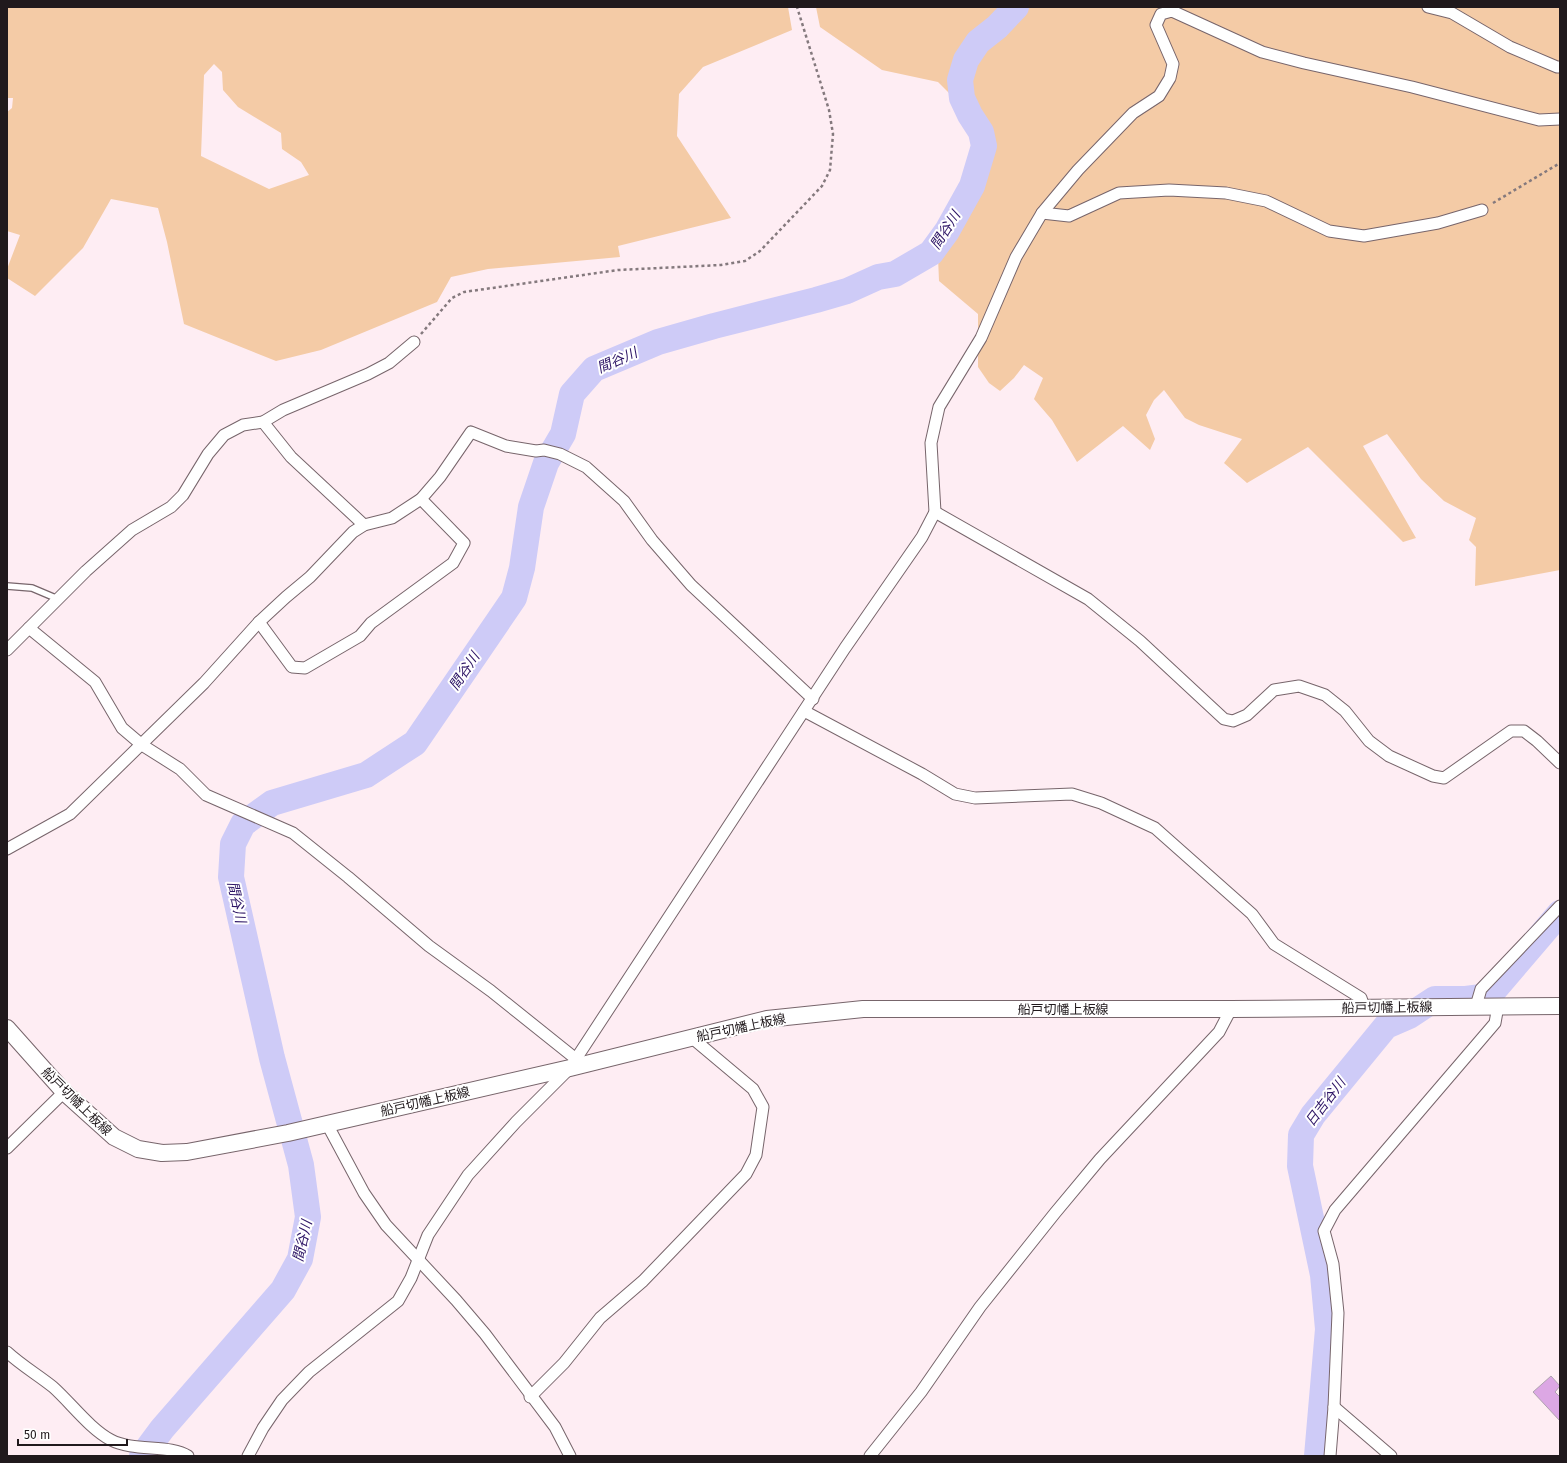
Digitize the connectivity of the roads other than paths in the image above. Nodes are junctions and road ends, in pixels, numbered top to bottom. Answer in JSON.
{"nodes":[{"id":1,"x":1428,"y":7,"type":"edge"},
{"id":2,"x":1560,"y":67,"type":"edge"},
{"id":3,"x":1560,"y":119,"type":"edge"},
{"id":4,"x":1482,"y":210,"type":"road end"},
{"id":5,"x":1042,"y":213,"type":"junction"},
{"id":6,"x":414,"y":342,"type":"road end"},
{"id":7,"x":263,"y":422,"type":"junction"},
{"id":8,"x":420,"y":499,"type":"junction"},
{"id":9,"x":935,"y":512,"type":"junction"},
{"id":10,"x":364,"y":525,"type":"junction"},
{"id":11,"x":7,"y":586,"type":"edge"},
{"id":12,"x":59,"y":599,"type":"junction"},
{"id":13,"x":260,"y":622,"type":"junction"},
{"id":14,"x":29,"y":628,"type":"junction"},
{"id":15,"x":7,"y":650,"type":"edge"},
{"id":16,"x":813,"y":699,"type":"junction"},
{"id":17,"x":804,"y":712,"type":"junction"},
{"id":18,"x":142,"y":745,"type":"junction"},
{"id":19,"x":1560,"y":763,"type":"edge"},
{"id":20,"x":7,"y":849,"type":"edge"},
{"id":21,"x":1560,"y":906,"type":"edge"},
{"id":22,"x":1478,"y":1001,"type":"junction"},
{"id":23,"x":1498,"y":1006,"type":"junction"},
{"id":24,"x":1560,"y":1006,"type":"edge"},
{"id":25,"x":1364,"y":1007,"type":"junction"},
{"id":26,"x":1231,"y":1009,"type":"junction"},
{"id":27,"x":7,"y":1028,"type":"edge"},
{"id":28,"x":691,"y":1037,"type":"junction"},
{"id":29,"x":573,"y":1064,"type":"junction"},
{"id":30,"x":64,"y":1092,"type":"junction"},
{"id":31,"x":327,"y":1124,"type":"junction"},
{"id":32,"x":7,"y":1148,"type":"edge"},
{"id":33,"x":418,"y":1261,"type":"junction"},
{"id":34,"x":7,"y":1352,"type":"edge"},
{"id":35,"x":530,"y":1397,"type":"junction"},
{"id":36,"x":1334,"y":1407,"type":"junction"},
{"id":37,"x":188,"y":1456,"type":"edge"},
{"id":38,"x":248,"y":1456,"type":"edge"},
{"id":39,"x":570,"y":1456,"type":"edge"},
{"id":40,"x":870,"y":1456,"type":"edge"},
{"id":41,"x":1330,"y":1456,"type":"edge"},
{"id":42,"x":1391,"y":1456,"type":"edge"}],
"edges":[{"from":1,"to":2,"type":"street"},
{"from":3,"to":5,"type":"street"},
{"from":4,"to":5,"type":"street"},
{"from":5,"to":9,"type":"street"},
{"from":6,"to":7,"type":"street"},
{"from":7,"to":10,"type":"street"},
{"from":7,"to":12,"type":"street"},
{"from":8,"to":10,"type":"street"},
{"from":8,"to":13,"type":"street"},
{"from":8,"to":16,"type":"street"},
{"from":9,"to":16,"type":"street"},
{"from":9,"to":19,"type":"street"},
{"from":10,"to":13,"type":"street"},
{"from":11,"to":12,"type":"lane"},
{"from":12,"to":14,"type":"street"},
{"from":13,"to":18,"type":"street"},
{"from":14,"to":15,"type":"street"},
{"from":14,"to":18,"type":"street"},
{"from":16,"to":17,"type":"street"},
{"from":17,"to":25,"type":"street"},
{"from":17,"to":29,"type":"street"},
{"from":18,"to":20,"type":"street"},
{"from":18,"to":29,"type":"street"},
{"from":21,"to":22,"type":"street"},
{"from":22,"to":23,"type":"main road","name":"船戸切幡上板線"},
{"from":22,"to":25,"type":"main road","name":"船戸切幡上板線"},
{"from":23,"to":24,"type":"main road","name":"船戸切幡上板線"},
{"from":23,"to":36,"type":"street"},
{"from":25,"to":26,"type":"main road","name":"船戸切幡上板線"},
{"from":26,"to":28,"type":"main road","name":"船戸切幡上板線"},
{"from":26,"to":40,"type":"street"},
{"from":27,"to":30,"type":"main road","name":"船戸切幡上板線"},
{"from":28,"to":29,"type":"main road","name":"船戸切幡上板線"},
{"from":28,"to":35,"type":"street"},
{"from":29,"to":31,"type":"main road","name":"船戸切幡上板線"},
{"from":29,"to":33,"type":"street"},
{"from":30,"to":31,"type":"main road","name":"船戸切幡上板線"},
{"from":30,"to":32,"type":"street"},
{"from":31,"to":33,"type":"street"},
{"from":33,"to":35,"type":"street"},
{"from":33,"to":38,"type":"street"},
{"from":34,"to":37,"type":"street"},
{"from":35,"to":39,"type":"street"},
{"from":36,"to":41,"type":"street"},
{"from":36,"to":42,"type":"street"}]}
